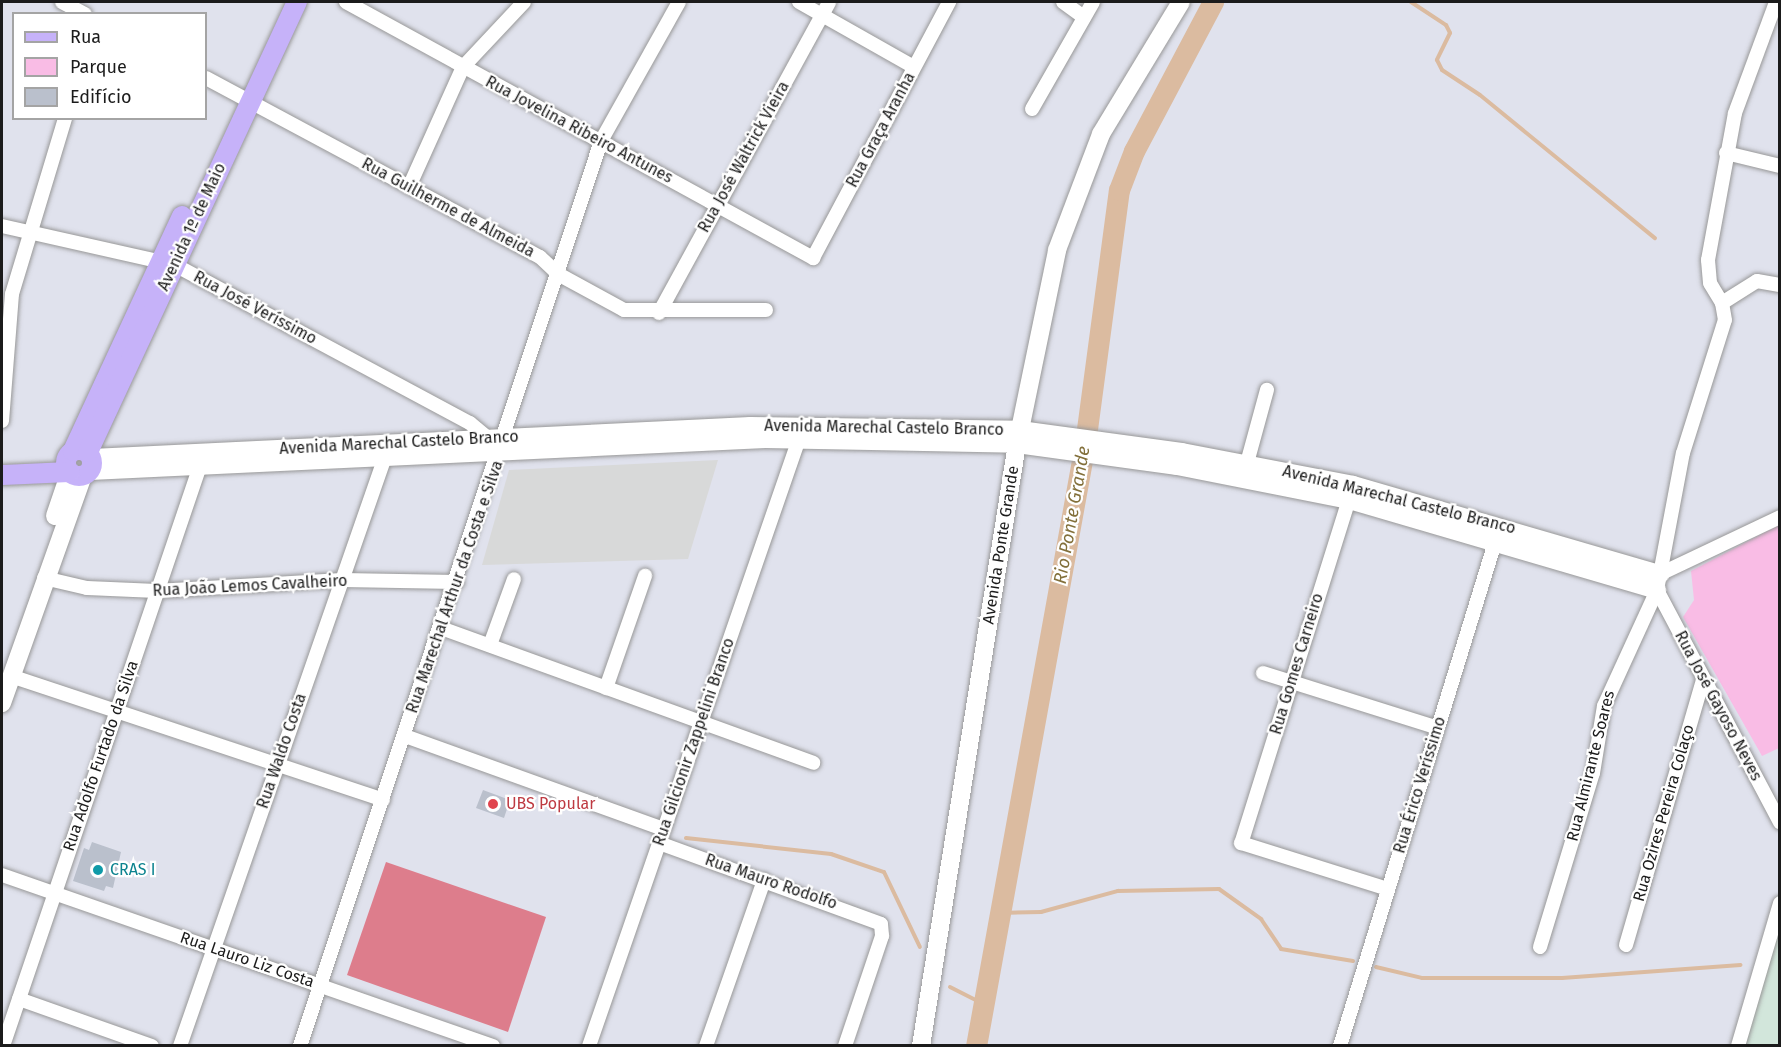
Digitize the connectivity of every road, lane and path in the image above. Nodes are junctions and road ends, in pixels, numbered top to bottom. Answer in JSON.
{"nodes":[{"id":1,"x":62,"y":2,"type":"edge"},
{"id":2,"x":282,"y":2,"type":"edge"},
{"id":3,"x":297,"y":2,"type":"edge"},
{"id":4,"x":346,"y":2,"type":"edge"},
{"id":5,"x":523,"y":2,"type":"edge"},
{"id":6,"x":679,"y":2,"type":"edge"},
{"id":7,"x":799,"y":2,"type":"edge"},
{"id":8,"x":829,"y":2,"type":"edge"},
{"id":9,"x":949,"y":2,"type":"edge"},
{"id":10,"x":1063,"y":2,"type":"edge"},
{"id":11,"x":1094,"y":2,"type":"edge"},
{"id":12,"x":1181,"y":2,"type":"edge"},
{"id":13,"x":1777,"y":5,"type":"edge"},
{"id":14,"x":81,"y":12,"type":"edge"},
{"id":15,"x":822,"y":14,"type":"junction"},
{"id":16,"x":1084,"y":17,"type":"junction"},
{"id":17,"x":463,"y":67,"type":"junction"},
{"id":18,"x":914,"y":67,"type":"junction"},
{"id":19,"x":207,"y":79,"type":"edge"},
{"id":20,"x":244,"y":99,"type":"junction"},
{"id":21,"x":1032,"y":109,"type":"dead end"},
{"id":22,"x":64,"y":120,"type":"edge"},
{"id":23,"x":601,"y":141,"type":"junction"},
{"id":24,"x":1726,"y":153,"type":"junction"},
{"id":25,"x":1779,"y":166,"type":"edge"},
{"id":26,"x":409,"y":187,"type":"junction"},
{"id":27,"x":718,"y":206,"type":"junction"},
{"id":28,"x":2,"y":226,"type":"edge"},
{"id":29,"x":28,"y":232,"type":"junction"},
{"id":30,"x":813,"y":258,"type":"joint"},
{"id":31,"x":168,"y":263,"type":"junction"},
{"id":32,"x":558,"y":274,"type":"junction"},
{"id":33,"x":1779,"y":285,"type":"edge"},
{"id":34,"x":1722,"y":303,"type":"junction"},
{"id":35,"x":766,"y":310,"type":"dead end"},
{"id":36,"x":659,"y":313,"type":"junction"},
{"id":37,"x":1267,"y":390,"type":"dead end"},
{"id":38,"x":2,"y":421,"type":"edge"},
{"id":39,"x":804,"y":432,"type":"junction"},
{"id":40,"x":1019,"y":437,"type":"junction"},
{"id":41,"x":499,"y":443,"type":"junction"},
{"id":42,"x":1098,"y":446,"type":"junction"},
{"id":43,"x":385,"y":457,"type":"junction"},
{"id":44,"x":2,"y":462,"type":"edge"},
{"id":45,"x":1247,"y":463,"type":"junction"},
{"id":46,"x":79,"y":464,"type":"junction"},
{"id":47,"x":200,"y":466,"type":"junction"},
{"id":48,"x":2,"y":475,"type":"edge"},
{"id":49,"x":1351,"y":492,"type":"junction"},
{"id":50,"x":1779,"y":517,"type":"edge"},
{"id":51,"x":1498,"y":532,"type":"junction"},
{"id":52,"x":645,"y":576,"type":"dead end"},
{"id":53,"x":44,"y":578,"type":"junction"},
{"id":54,"x":514,"y":579,"type":"dead end"},
{"id":55,"x":342,"y":580,"type":"junction"},
{"id":56,"x":457,"y":582,"type":"junction"},
{"id":57,"x":1658,"y":582,"type":"junction"},
{"id":58,"x":157,"y":591,"type":"junction"},
{"id":59,"x":441,"y":628,"type":"junction"},
{"id":60,"x":490,"y":645,"type":"junction"},
{"id":61,"x":1263,"y":673,"type":"dead end"},
{"id":62,"x":6,"y":674,"type":"edge"},
{"id":63,"x":1703,"y":681,"type":"junction"},
{"id":64,"x":1291,"y":682,"type":"junction"},
{"id":65,"x":606,"y":688,"type":"junction"},
{"id":66,"x":2,"y":703,"type":"edge"},
{"id":67,"x":116,"y":711,"type":"junction"},
{"id":68,"x":701,"y":722,"type":"junction"},
{"id":69,"x":1438,"y":728,"type":"junction"},
{"id":70,"x":405,"y":736,"type":"junction"},
{"id":71,"x":813,"y":763,"type":"dead end"},
{"id":72,"x":278,"y":765,"type":"junction"},
{"id":73,"x":383,"y":800,"type":"junction"},
{"id":74,"x":1779,"y":822,"type":"edge"},
{"id":75,"x":664,"y":829,"type":"junction"},
{"id":76,"x":659,"y":843,"type":"junction"},
{"id":77,"x":2,"y":874,"type":"edge"},
{"id":78,"x":764,"y":880,"type":"junction"},
{"id":79,"x":1388,"y":888,"type":"junction"},
{"id":80,"x":55,"y":893,"type":"junction"},
{"id":81,"x":1779,"y":903,"type":"edge"},
{"id":82,"x":1626,"y":945,"type":"dead end"},
{"id":83,"x":1540,"y":947,"type":"dead end"},
{"id":84,"x":214,"y":948,"type":"junction"},
{"id":85,"x":321,"y":985,"type":"junction"},
{"id":86,"x":19,"y":999,"type":"junction"},
{"id":87,"x":470,"y":1042,"type":"edge"},
{"id":88,"x":3,"y":1046,"type":"edge"},
{"id":89,"x":152,"y":1046,"type":"edge"},
{"id":90,"x":180,"y":1046,"type":"edge"},
{"id":91,"x":300,"y":1046,"type":"edge"},
{"id":92,"x":493,"y":1046,"type":"edge"},
{"id":93,"x":589,"y":1046,"type":"edge"},
{"id":94,"x":706,"y":1046,"type":"edge"},
{"id":95,"x":845,"y":1046,"type":"edge"},
{"id":96,"x":921,"y":1046,"type":"edge"},
{"id":97,"x":1340,"y":1046,"type":"edge"},
{"id":98,"x":1738,"y":1046,"type":"edge"}],
"edges":[{"from":1,"to":14,"type":"street"},
{"from":2,"to":20,"type":"main road","name":"Avenida 1º de Maio"},
{"from":3,"to":20,"type":"main road","name":"Avenida 1º de Maio"},
{"from":4,"to":17,"type":"street","name":"Rua Jovelina Ribeiro Antunes"},
{"from":5,"to":17,"type":"street"},
{"from":6,"to":23,"type":"street","name":"Rua Marechal Arthur da Costa e Silva"},
{"from":7,"to":15,"type":"street"},
{"from":8,"to":15,"type":"street","name":"Rua José Waltrick Vieira"},
{"from":9,"to":18,"type":"street","name":"Rua Graça Aranha"},
{"from":10,"to":16,"type":"street"},
{"from":11,"to":16,"type":"street"},
{"from":12,"to":40,"type":"street","name":"Avenida Ponte Grande"},
{"from":13,"to":24,"type":"street"},
{"from":15,"to":18,"type":"street"},
{"from":15,"to":27,"type":"street","name":"Rua José Waltrick Vieira"},
{"from":16,"to":21,"type":"street"},
{"from":17,"to":23,"type":"street","name":"Rua Jovelina Ribeiro Antunes"},
{"from":17,"to":26,"type":"street"},
{"from":18,"to":30,"type":"street","name":"Rua Graça Aranha"},
{"from":19,"to":20,"type":"street","name":"Rua Guilherme de Almeida"},
{"from":20,"to":26,"type":"street","name":"Rua Guilherme de Almeida"},
{"from":20,"to":31,"type":"main road","name":"Avenida 1º de Maio"},
{"from":22,"to":29,"type":"street"},
{"from":23,"to":27,"type":"street","name":"Rua Jovelina Ribeiro Antunes"},
{"from":23,"to":32,"type":"street","name":"Rua Marechal Arthur da Costa e Silva"},
{"from":24,"to":25,"type":"street"},
{"from":24,"to":34,"type":"street"},
{"from":26,"to":32,"type":"street","name":"Rua Guilherme de Almeida"},
{"from":27,"to":30,"type":"street","name":"Rua Jovelina Ribeiro Antunes"},
{"from":27,"to":36,"type":"street","name":"Rua José Waltrick Vieira"},
{"from":28,"to":29,"type":"street","name":"Rua José Veríssimo"},
{"from":29,"to":31,"type":"street","name":"Rua José Veríssimo"},
{"from":29,"to":38,"type":"street"},
{"from":31,"to":41,"type":"street","name":"Rua José Veríssimo"},
{"from":31,"to":46,"type":"main road","name":"Avenida 1º de Maio"},
{"from":32,"to":36,"type":"street","name":"Rua Guilherme de Almeida"},
{"from":32,"to":41,"type":"street","name":"Rua Marechal Arthur da Costa e Silva"},
{"from":33,"to":34,"type":"street"},
{"from":34,"to":57,"type":"street","name":"Rua Almirante Soares"},
{"from":35,"to":36,"type":"street","name":"Rua Guilherme de Almeida"},
{"from":37,"to":45,"type":"street"},
{"from":39,"to":40,"type":"street","name":"Avenida Marechal Castelo Branco"},
{"from":39,"to":41,"type":"street","name":"Avenida Marechal Castelo Branco"},
{"from":39,"to":68,"type":"street","name":"Rua Gilcionir Zappelini Branco"},
{"from":40,"to":42,"type":"street","name":"Avenida Marechal Castelo Branco"},
{"from":40,"to":96,"type":"street","name":"Avenida Ponte Grande"},
{"from":41,"to":43,"type":"street","name":"Avenida Marechal Castelo Branco"},
{"from":41,"to":46,"type":"street","name":"Avenida Marechal Castelo Branco"},
{"from":41,"to":56,"type":"street","name":"Rua Marechal Arthur da Costa e Silva"},
{"from":42,"to":45,"type":"street","name":"Avenida Marechal Castelo Branco"},
{"from":42,"to":49,"type":"street","name":"Avenida Marechal Castelo Branco"},
{"from":43,"to":47,"type":"street","name":"Avenida Marechal Castelo Branco"},
{"from":43,"to":55,"type":"street","name":"Rua Waldo Costa"},
{"from":44,"to":46,"type":"main road","name":"Avenida Marechal Castelo Branco"},
{"from":45,"to":49,"type":"street","name":"Avenida Marechal Castelo Branco"},
{"from":46,"to":47,"type":"street","name":"Avenida Marechal Castelo Branco"},
{"from":46,"to":48,"type":"main road","name":"Avenida Marechal Castelo Branco"},
{"from":46,"to":53,"type":"street"},
{"from":46,"to":62,"type":"street","name":"Avenida 1º de Maio"},
{"from":47,"to":58,"type":"street","name":"Rua Adolfo Furtado da Silva"},
{"from":49,"to":51,"type":"street","name":"Avenida Marechal Castelo Branco"},
{"from":49,"to":64,"type":"street","name":"Rua Gomes Carneiro"},
{"from":50,"to":57,"type":"street"},
{"from":51,"to":57,"type":"street","name":"Avenida Marechal Castelo Branco"},
{"from":51,"to":69,"type":"street","name":"Rua Érico Veríssimo"},
{"from":52,"to":65,"type":"street"},
{"from":53,"to":58,"type":"street","name":"Rua João Lemos Cavalheiro"},
{"from":53,"to":62,"type":"street"},
{"from":54,"to":60,"type":"street"},
{"from":55,"to":56,"type":"street","name":"Rua João Lemos Cavalheiro"},
{"from":55,"to":58,"type":"street","name":"Rua João Lemos Cavalheiro"},
{"from":55,"to":72,"type":"street","name":"Rua Waldo Costa"},
{"from":56,"to":59,"type":"street","name":"Rua Marechal Arthur da Costa e Silva"},
{"from":57,"to":63,"type":"street","name":"Rua José Gayoso Neves"},
{"from":57,"to":83,"type":"street","name":"Rua Almirante Soares"},
{"from":58,"to":67,"type":"street","name":"Rua Adolfo Furtado da Silva"},
{"from":59,"to":60,"type":"street"},
{"from":59,"to":70,"type":"street","name":"Rua Marechal Arthur da Costa e Silva"},
{"from":60,"to":65,"type":"street"},
{"from":61,"to":64,"type":"street"},
{"from":62,"to":66,"type":"street","name":"Avenida 1º de Maio"},
{"from":62,"to":67,"type":"street"},
{"from":63,"to":74,"type":"street","name":"Rua José Gayoso Neves"},
{"from":63,"to":82,"type":"street","name":"Rua Ozires Pereira Colaço"},
{"from":64,"to":69,"type":"street"},
{"from":64,"to":79,"type":"street","name":"Rua Gomes Carneiro"},
{"from":65,"to":68,"type":"street"},
{"from":67,"to":72,"type":"street"},
{"from":67,"to":80,"type":"street","name":"Rua Adolfo Furtado da Silva"},
{"from":68,"to":71,"type":"street"},
{"from":68,"to":75,"type":"street","name":"Rua Gilcionir Zappelini Branco"},
{"from":69,"to":79,"type":"street","name":"Rua Érico Veríssimo"},
{"from":70,"to":73,"type":"street","name":"Rua Marechal Arthur da Costa e Silva"},
{"from":70,"to":75,"type":"street"},
{"from":72,"to":73,"type":"street"},
{"from":72,"to":84,"type":"street","name":"Rua Waldo Costa"},
{"from":73,"to":85,"type":"street","name":"Rua Marechal Arthur da Costa e Silva"},
{"from":75,"to":76,"type":"street","name":"Rua Gilcionir Zappelini Branco"},
{"from":76,"to":78,"type":"street","name":"Rua Mauro Rodolfo"},
{"from":76,"to":93,"type":"street","name":"Rua Gilcionir Zappelini Branco"},
{"from":77,"to":80,"type":"street","name":"Rua Lauro Liz Costa"},
{"from":78,"to":94,"type":"street"},
{"from":78,"to":95,"type":"street","name":"Rua Mauro Rodolfo"},
{"from":79,"to":97,"type":"street","name":"Rua Érico Veríssimo"},
{"from":80,"to":84,"type":"street","name":"Rua Lauro Liz Costa"},
{"from":80,"to":86,"type":"street","name":"Rua Adolfo Furtado da Silva"},
{"from":81,"to":98,"type":"street"},
{"from":84,"to":85,"type":"street","name":"Rua Lauro Liz Costa"},
{"from":84,"to":90,"type":"street","name":"Rua Waldo Costa"},
{"from":85,"to":87,"type":"street","name":"Rua Lauro Liz Costa"},
{"from":85,"to":91,"type":"street","name":"Rua Marechal Arthur da Costa e Silva"},
{"from":86,"to":88,"type":"street","name":"Rua Adolfo Furtado da Silva"},
{"from":86,"to":89,"type":"street"},
{"from":87,"to":92,"type":"street","name":"Rua Lauro Liz Costa"}]}
